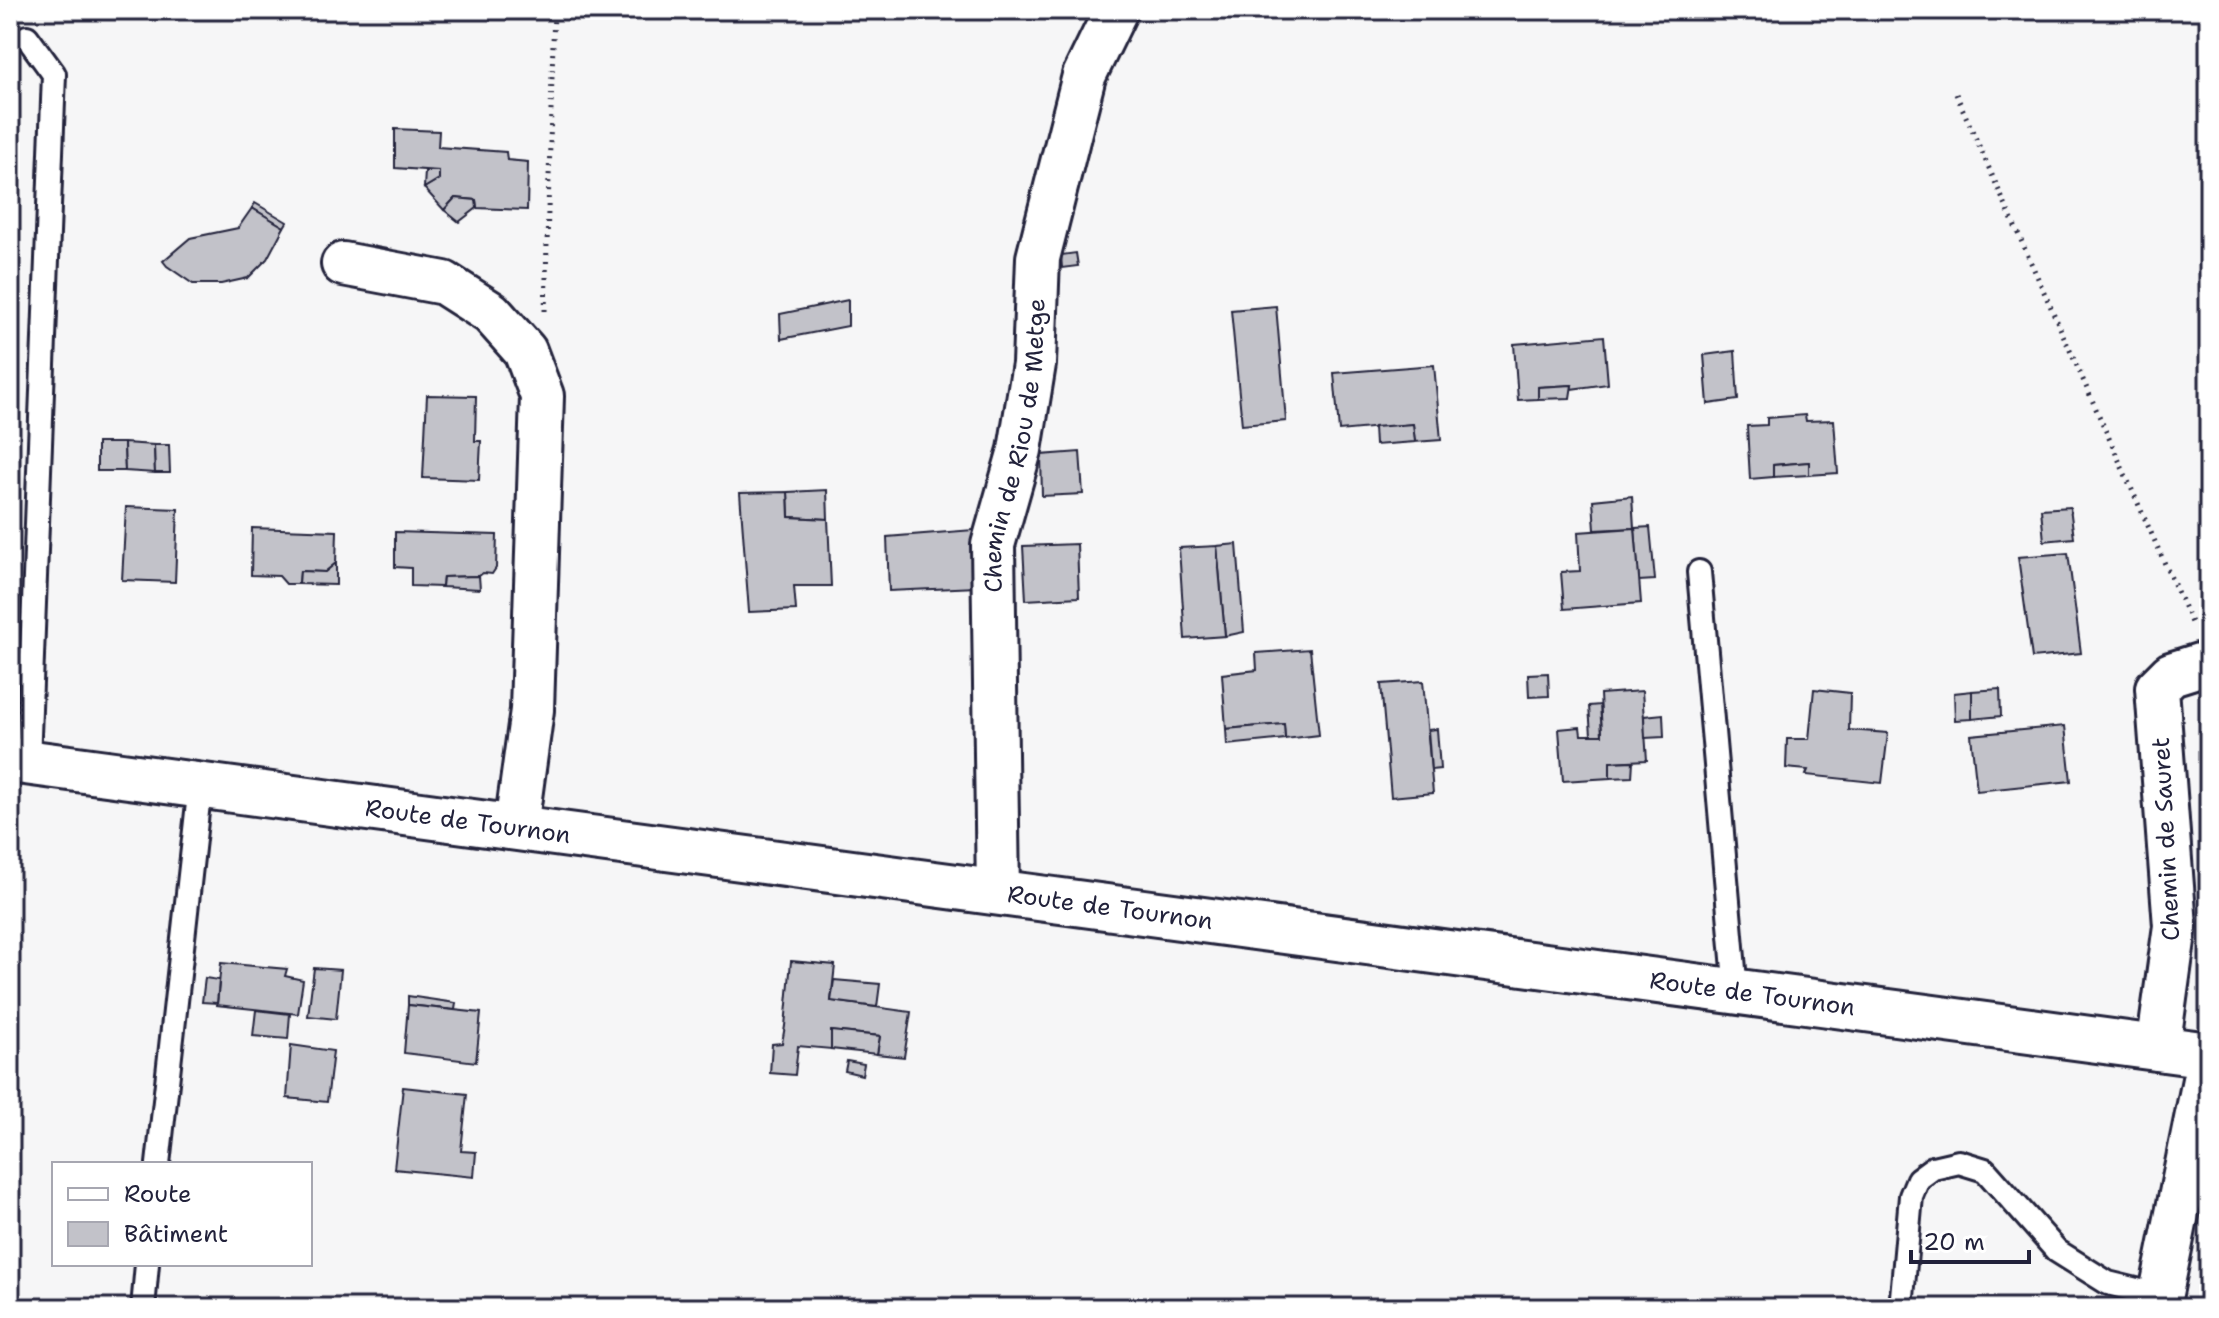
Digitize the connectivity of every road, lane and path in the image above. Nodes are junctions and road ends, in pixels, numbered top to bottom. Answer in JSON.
{"nodes":[{"id":1,"x":554,"y":10,"type":"edge"},
{"id":2,"x":1116,"y":10,"type":"edge"},
{"id":3,"x":27,"y":37,"type":"dead end"},
{"id":4,"x":1956,"y":94,"type":"dead end"},
{"id":5,"x":343,"y":264,"type":"dead end"},
{"id":6,"x":544,"y":319,"type":"dead end"},
{"id":7,"x":1699,"y":572,"type":"dead end"},
{"id":8,"x":2209,"y":662,"type":"edge"},
{"id":9,"x":19,"y":761,"type":"edge"},
{"id":10,"x":200,"y":785,"type":"junction"},
{"id":11,"x":516,"y":827,"type":"junction"},
{"id":12,"x":998,"y":893,"type":"junction"},
{"id":13,"x":1736,"y":992,"type":"junction"},
{"id":14,"x":2158,"y":1049,"type":"junction"},
{"id":15,"x":2209,"y":1055,"type":"edge"},
{"id":16,"x":158,"y":1162,"type":"edge"},
{"id":17,"x":147,"y":1266,"type":"edge"},
{"id":18,"x":2160,"y":1302,"type":"edge"},
{"id":19,"x":143,"y":1308,"type":"edge"},
{"id":20,"x":1901,"y":1308,"type":"edge"}],
"edges":[{"from":1,"to":6,"type":"path"},
{"from":2,"to":12,"type":"street","name":"Chemin de Riou de Metge"},
{"from":3,"to":9,"type":"lane"},
{"from":4,"to":8,"type":"path"},
{"from":5,"to":11,"type":"street"},
{"from":7,"to":13,"type":"lane"},
{"from":8,"to":14,"type":"street","name":"Chemin de Sauret"},
{"from":9,"to":10,"type":"main road","name":"Route de Tournon"},
{"from":10,"to":11,"type":"main road","name":"Route de Tournon"},
{"from":10,"to":16,"type":"lane"},
{"from":11,"to":12,"type":"main road","name":"Route de Tournon"},
{"from":12,"to":13,"type":"main road","name":"Route de Tournon"},
{"from":13,"to":14,"type":"main road","name":"Route de Tournon"},
{"from":14,"to":15,"type":"main road","name":"Route de Tournon"},
{"from":15,"to":18,"type":"street"},
{"from":17,"to":19,"type":"lane"},
{"from":18,"to":20,"type":"lane"}]}
